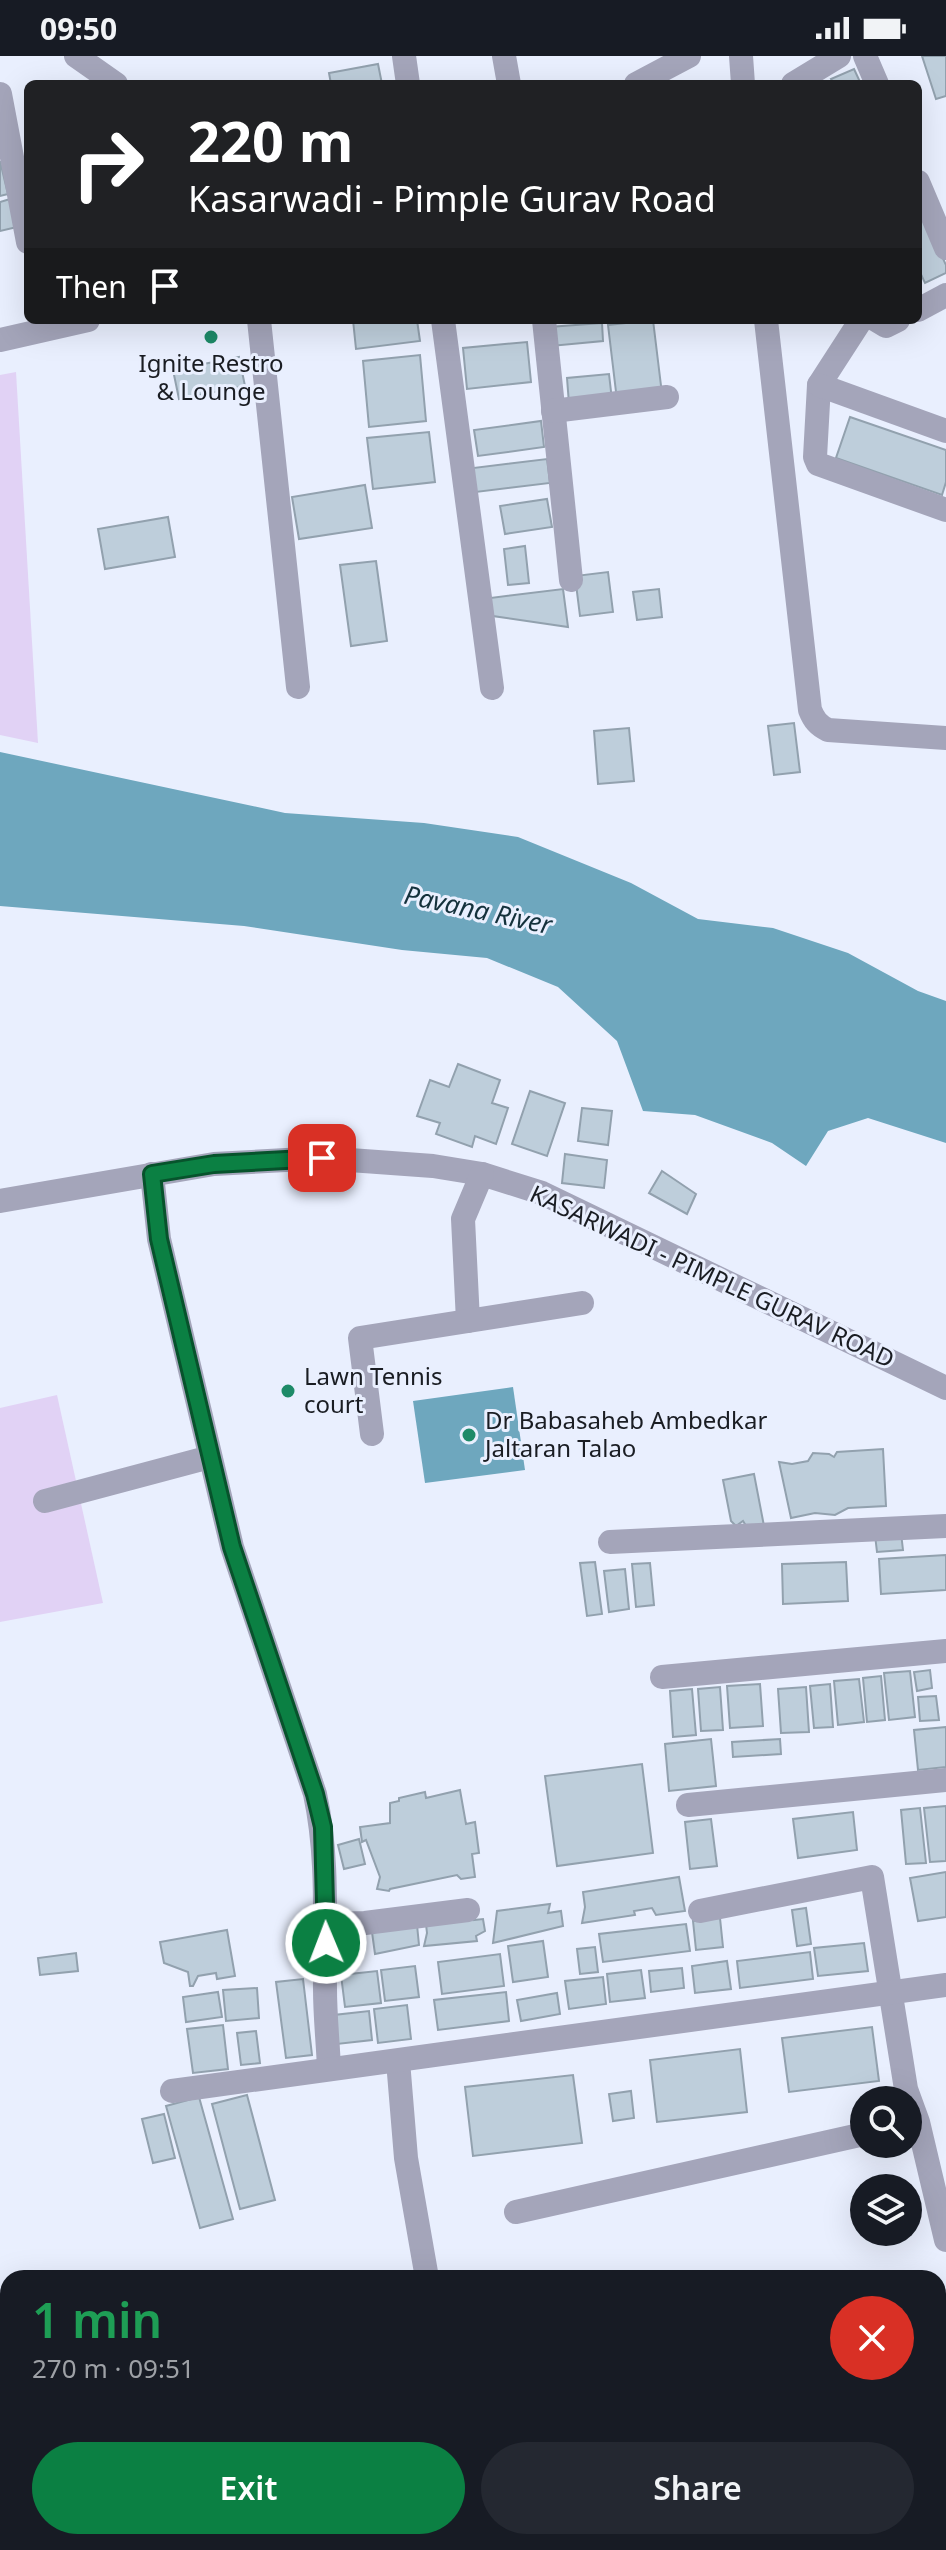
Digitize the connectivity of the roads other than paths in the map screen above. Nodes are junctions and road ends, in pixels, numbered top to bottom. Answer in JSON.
{"nodes":[{"id":1,"x":76,"y":56,"type":"edge"},
{"id":2,"x":404,"y":56,"type":"edge"},
{"id":3,"x":504,"y":56,"type":"edge"},
{"id":4,"x":689,"y":56,"type":"edge"},
{"id":5,"x":741,"y":56,"type":"edge"},
{"id":6,"x":839,"y":56,"type":"edge"},
{"id":7,"x":865,"y":56,"type":"edge"},
{"id":8,"x":110,"y":80,"type":"edge"},
{"id":9,"x":407,"y":80,"type":"edge"},
{"id":10,"x":508,"y":80,"type":"edge"},
{"id":11,"x":644,"y":80,"type":"edge"},
{"id":12,"x":743,"y":80,"type":"edge"},
{"id":13,"x":800,"y":80,"type":"edge"},
{"id":14,"x":875,"y":80,"type":"edge"},
{"id":15,"x":0,"y":94,"type":"edge"},
{"id":16,"x":922,"y":191,"type":"edge"},
{"id":17,"x":24,"y":221,"type":"edge"},
{"id":18,"x":946,"y":248,"type":"edge"},
{"id":19,"x":946,"y":295,"type":"edge"},
{"id":20,"x":922,"y":308,"type":"edge"},
{"id":21,"x":259,"y":324,"type":"edge"},
{"id":22,"x":444,"y":324,"type":"edge"},
{"id":23,"x":544,"y":324,"type":"edge"},
{"id":24,"x":766,"y":324,"type":"edge"},
{"id":25,"x":858,"y":324,"type":"edge"},
{"id":26,"x":44,"y":325,"type":"edge"},
{"id":27,"x":0,"y":340,"type":"edge"},
{"id":28,"x":819,"y":385,"type":"junction"},
{"id":29,"x":667,"y":397,"type":"dead end"},
{"id":30,"x":553,"y":411,"type":"junction"},
{"id":31,"x":946,"y":431,"type":"edge"},
{"id":32,"x":946,"y":510,"type":"edge"},
{"id":33,"x":571,"y":580,"type":"dead end"},
{"id":34,"x":298,"y":687,"type":"dead end"},
{"id":35,"x":492,"y":688,"type":"dead end"},
{"id":36,"x":946,"y":738,"type":"edge"},
{"id":37,"x":152,"y":1174,"type":"junction"},
{"id":38,"x":482,"y":1174,"type":"junction"},
{"id":39,"x":0,"y":1201,"type":"edge"},
{"id":40,"x":582,"y":1303,"type":"dead end"},
{"id":41,"x":468,"y":1321,"type":"junction"},
{"id":42,"x":946,"y":1388,"type":"edge"},
{"id":43,"x":372,"y":1434,"type":"dead end"},
{"id":44,"x":210,"y":1457,"type":"junction"},
{"id":45,"x":45,"y":1501,"type":"dead end"},
{"id":46,"x":946,"y":1526,"type":"edge"},
{"id":47,"x":610,"y":1542,"type":"dead end"},
{"id":48,"x":946,"y":1651,"type":"edge"},
{"id":49,"x":662,"y":1677,"type":"dead end"},
{"id":50,"x":946,"y":1780,"type":"edge"},
{"id":51,"x":688,"y":1805,"type":"dead end"},
{"id":52,"x":468,"y":1910,"type":"dead end"},
{"id":53,"x":700,"y":1911,"type":"dead end"},
{"id":54,"x":326,"y":1924,"type":"junction"},
{"id":55,"x":946,"y":1985,"type":"edge"},
{"id":56,"x":889,"y":1991,"type":"junction"},
{"id":57,"x":398,"y":2061,"type":"junction"},
{"id":58,"x":329,"y":2069,"type":"junction"},
{"id":59,"x":905,"y":2086,"type":"edge"},
{"id":60,"x":172,"y":2091,"type":"dead end"},
{"id":61,"x":850,"y":2137,"type":"edge"},
{"id":62,"x":922,"y":2140,"type":"edge"},
{"id":63,"x":938,"y":2170,"type":"edge"},
{"id":64,"x":516,"y":2212,"type":"dead end"},
{"id":65,"x":946,"y":2240,"type":"edge"},
{"id":66,"x":426,"y":2270,"type":"edge"}],
"edges":[{"from":1,"to":8,"type":"street"},
{"from":2,"to":9,"type":"street"},
{"from":3,"to":10,"type":"street"},
{"from":4,"to":11,"type":"street"},
{"from":5,"to":12,"type":"street"},
{"from":6,"to":13,"type":"street"},
{"from":7,"to":14,"type":"street"},
{"from":15,"to":17,"type":"street"},
{"from":16,"to":18,"type":"street"},
{"from":19,"to":20,"type":"street"},
{"from":21,"to":34,"type":"street"},
{"from":22,"to":35,"type":"street"},
{"from":23,"to":30,"type":"street"},
{"from":24,"to":36,"type":"street"},
{"from":25,"to":28,"type":"street"},
{"from":26,"to":27,"type":"street"},
{"from":28,"to":31,"type":"street"},
{"from":28,"to":32,"type":"street"},
{"from":29,"to":30,"type":"street"},
{"from":30,"to":33,"type":"street"},
{"from":37,"to":38,"type":"street","name":"KASARWADI - PIMPLE GURAV ROAD"},
{"from":37,"to":39,"type":"street","name":"KASARWADI - PIMPLE GURAV ROAD"},
{"from":37,"to":44,"type":"street"},
{"from":38,"to":41,"type":"street"},
{"from":38,"to":42,"type":"street","name":"KASARWADI - PIMPLE GURAV ROAD"},
{"from":40,"to":41,"type":"street"},
{"from":41,"to":43,"type":"street"},
{"from":44,"to":45,"type":"street"},
{"from":44,"to":54,"type":"street"},
{"from":46,"to":47,"type":"street"},
{"from":48,"to":49,"type":"street"},
{"from":50,"to":51,"type":"street"},
{"from":52,"to":54,"type":"street"},
{"from":53,"to":56,"type":"street"},
{"from":54,"to":58,"type":"street"},
{"from":55,"to":56,"type":"street"},
{"from":56,"to":57,"type":"street"},
{"from":56,"to":59,"type":"street"},
{"from":57,"to":58,"type":"street"},
{"from":57,"to":66,"type":"street"},
{"from":58,"to":60,"type":"street"},
{"from":61,"to":64,"type":"street"},
{"from":62,"to":63,"type":"street"},
{"from":63,"to":65,"type":"street"}]}
